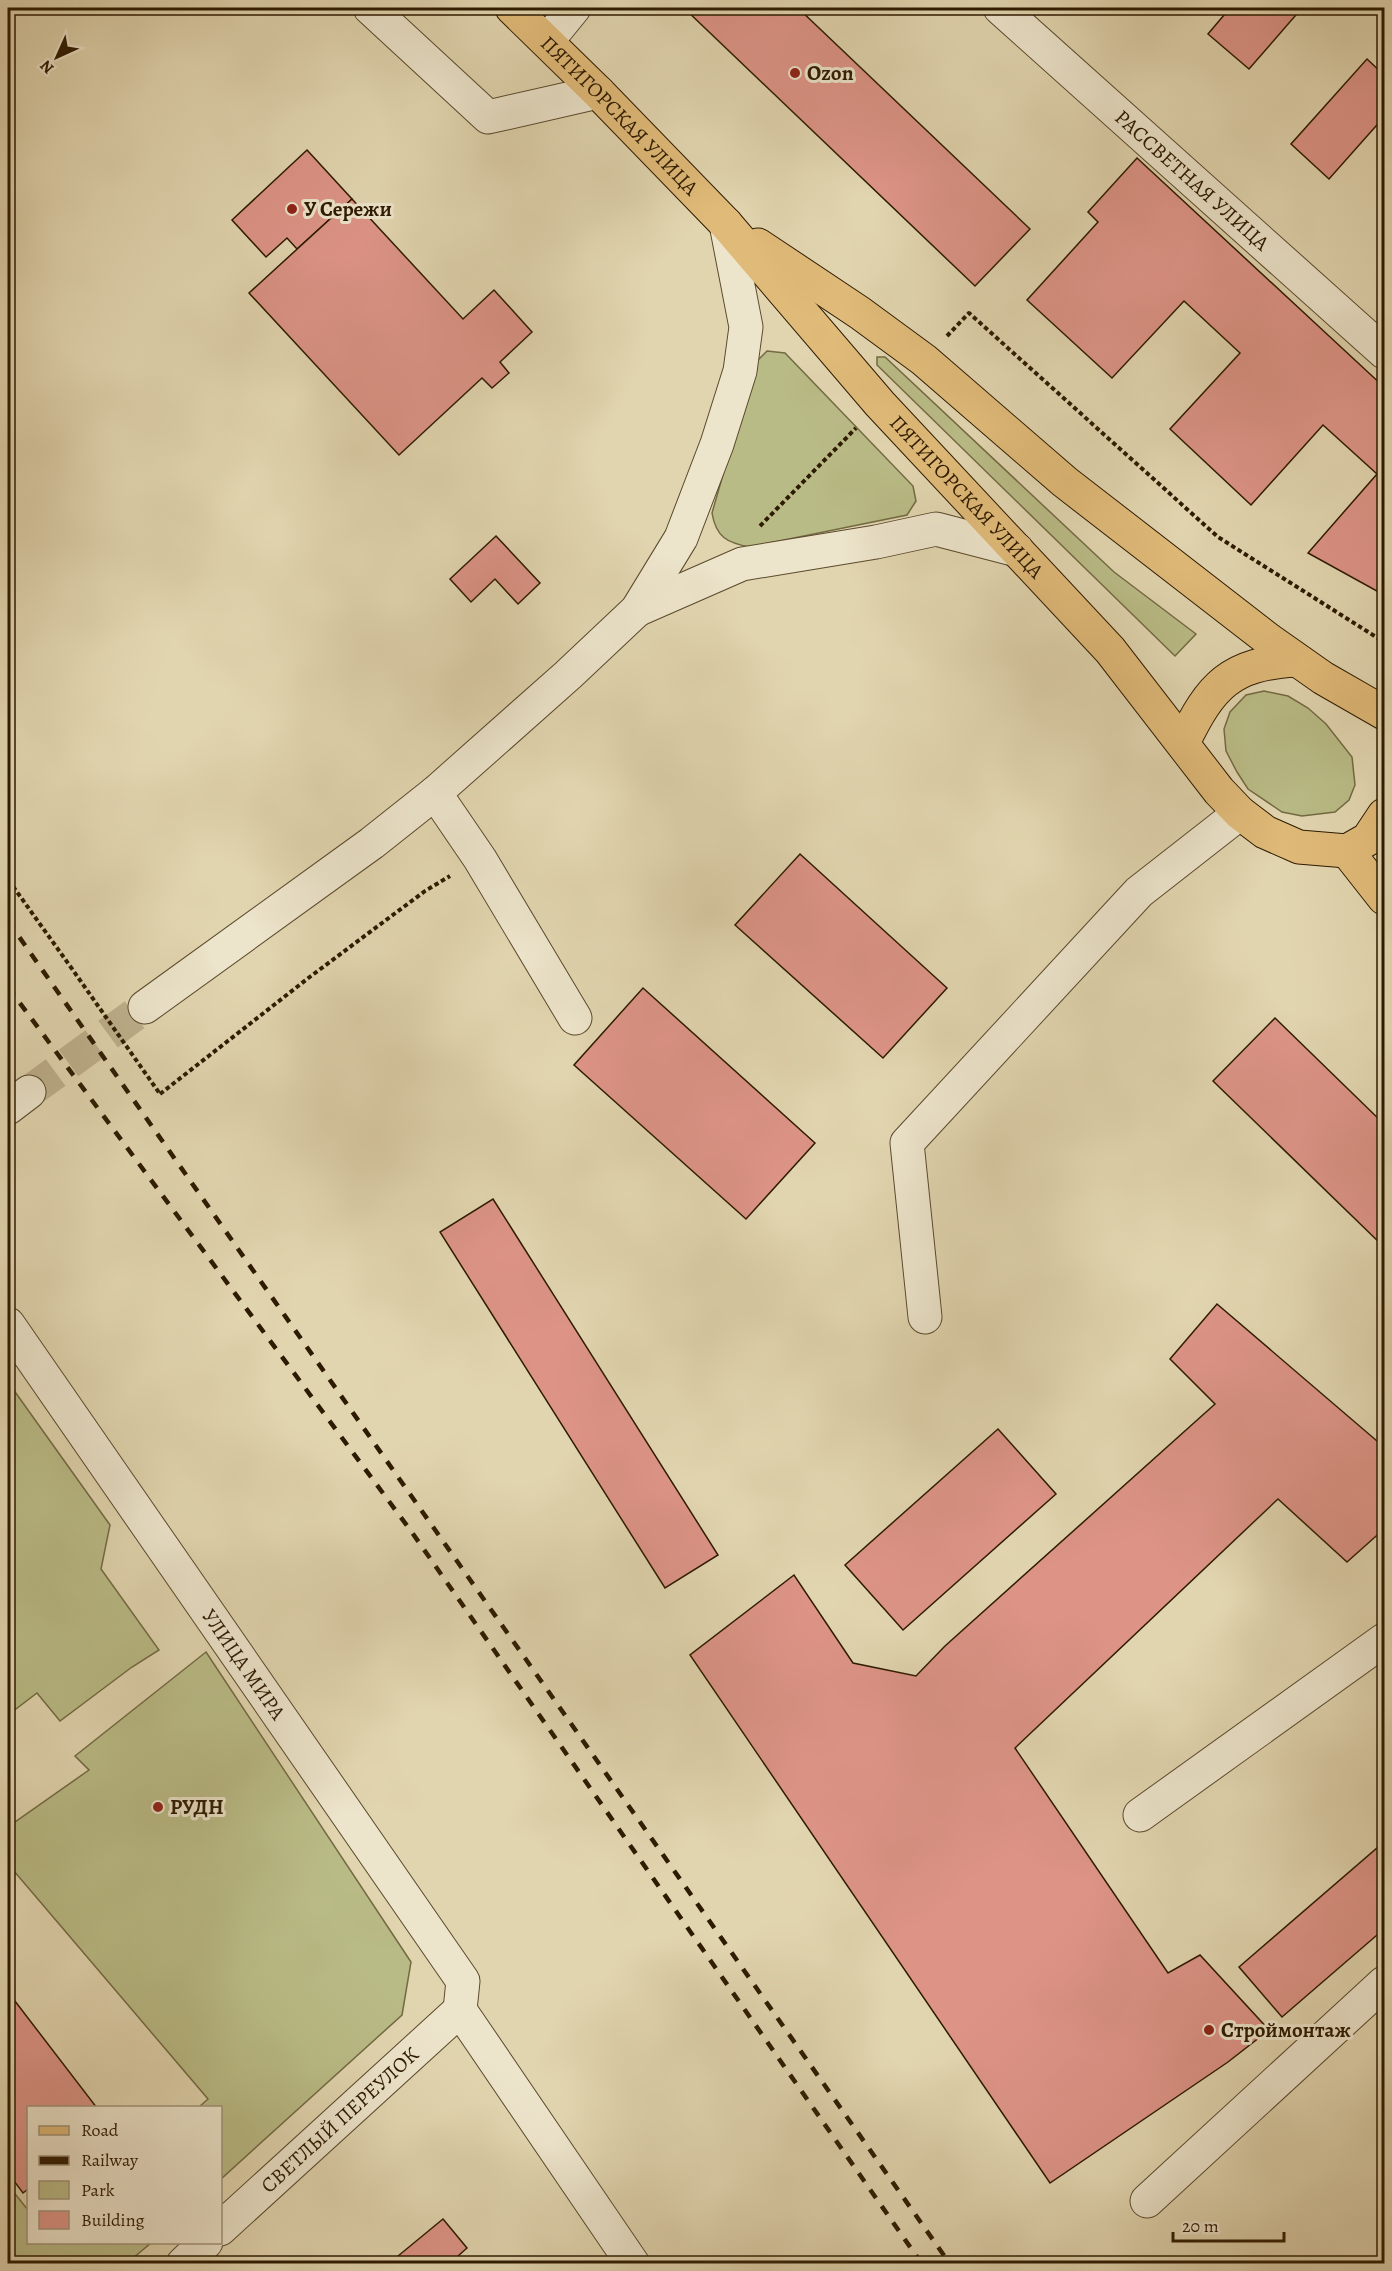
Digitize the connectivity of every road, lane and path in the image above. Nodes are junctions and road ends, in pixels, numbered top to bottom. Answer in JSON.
{"nodes":[{"id":1,"x":370,"y":8,"type":"edge"},
{"id":2,"x":512,"y":8,"type":"edge"},
{"id":3,"x":574,"y":8,"type":"edge"},
{"id":4,"x":1000,"y":8,"type":"edge"},
{"id":5,"x":547,"y":42,"type":"junction"},
{"id":6,"x":598,"y":92,"type":"junction"},
{"id":7,"x":726,"y":224,"type":"junction"},
{"id":8,"x":1384,"y":352,"type":"edge"},
{"id":9,"x":924,"y":360,"type":"junction"},
{"id":10,"x":880,"y":404,"type":"junction"},
{"id":11,"x":1017,"y":550,"type":"junction"},
{"id":12,"x":742,"y":564,"type":"junction"},
{"id":13,"x":637,"y":610,"type":"junction"},
{"id":14,"x":1384,"y":642,"type":"edge"},
{"id":15,"x":1296,"y":660,"type":"junction"},
{"id":16,"x":1384,"y":713,"type":"edge"},
{"id":17,"x":1183,"y":743,"type":"junction"},
{"id":18,"x":435,"y":793,"type":"junction"},
{"id":19,"x":1240,"y":813,"type":"junction"},
{"id":20,"x":1371,"y":837,"type":"edge"},
{"id":21,"x":480,"y":859,"type":"junction"},
{"id":22,"x":8,"y":889,"type":"edge"},
{"id":23,"x":1384,"y":898,"type":"edge"},
{"id":24,"x":145,"y":1007,"type":"tunnel mouth"},
{"id":25,"x":575,"y":1018,"type":"dead end"},
{"id":26,"x":925,"y":1317,"type":"dead end"},
{"id":27,"x":8,"y":1324,"type":"edge"},
{"id":28,"x":1384,"y":1640,"type":"edge"},
{"id":29,"x":1140,"y":1815,"type":"dead end"},
{"id":30,"x":1384,"y":1983,"type":"edge"},
{"id":31,"x":460,"y":2010,"type":"junction"},
{"id":32,"x":1147,"y":2201,"type":"dead end"},
{"id":33,"x":222,"y":2227,"type":"edge"},
{"id":34,"x":204,"y":2244,"type":"edge"},
{"id":35,"x":183,"y":2264,"type":"edge"},
{"id":36,"x":633,"y":2264,"type":"edge"}],
"edges":[{"from":1,"to":6,"type":"street"},
{"from":2,"to":5,"type":"main road","name":"ПЯТИГОРСКАЯ УЛИЦА"},
{"from":3,"to":5,"type":"street"},
{"from":4,"to":8,"type":"street","name":"РАССВЕТНАЯ УЛИЦА"},
{"from":5,"to":6,"type":"main road","name":"ПЯТИГОРСКАЯ УЛИЦА"},
{"from":6,"to":7,"type":"main road","name":"ПЯТИГОРСКАЯ УЛИЦА"},
{"from":7,"to":9,"type":"main road","name":"ПЯТИГОРСКАЯ УЛИЦА"},
{"from":7,"to":10,"type":"main road","name":"ПЯТИГОРСКАЯ УЛИЦА"},
{"from":7,"to":13,"type":"street"},
{"from":9,"to":14,"type":"path"},
{"from":9,"to":15,"type":"main road","name":"ПЯТИГОРСКАЯ УЛИЦА"},
{"from":10,"to":11,"type":"main road","name":"ПЯТИГОРСКАЯ УЛИЦА"},
{"from":10,"to":12,"type":"path"},
{"from":11,"to":12,"type":"street"},
{"from":11,"to":17,"type":"main road","name":"ПЯТИГОРСКАЯ УЛИЦА"},
{"from":12,"to":13,"type":"street"},
{"from":13,"to":18,"type":"street"},
{"from":15,"to":16,"type":"main road","name":"ПЯТИГОРСКАЯ УЛИЦА"},
{"from":15,"to":17,"type":"main road"},
{"from":17,"to":19,"type":"main road","name":"ПЯТИГОРСКАЯ УЛИЦА"},
{"from":18,"to":21,"type":"street"},
{"from":18,"to":24,"type":"street"},
{"from":19,"to":20,"type":"main road","name":"ПЯТИГОРСКАЯ УЛИЦА"},
{"from":19,"to":26,"type":"street"},
{"from":20,"to":23,"type":"main road"},
{"from":21,"to":22,"type":"path","bridge":true},
{"from":21,"to":25,"type":"street"},
{"from":27,"to":31,"type":"street","name":"УЛИЦА МИРА"},
{"from":28,"to":29,"type":"street"},
{"from":30,"to":32,"type":"street"},
{"from":31,"to":33,"type":"street","name":"СВЕТЛЫЙ ПЕРЕУЛОК"},
{"from":31,"to":36,"type":"street"},
{"from":34,"to":35,"type":"street"}]}
